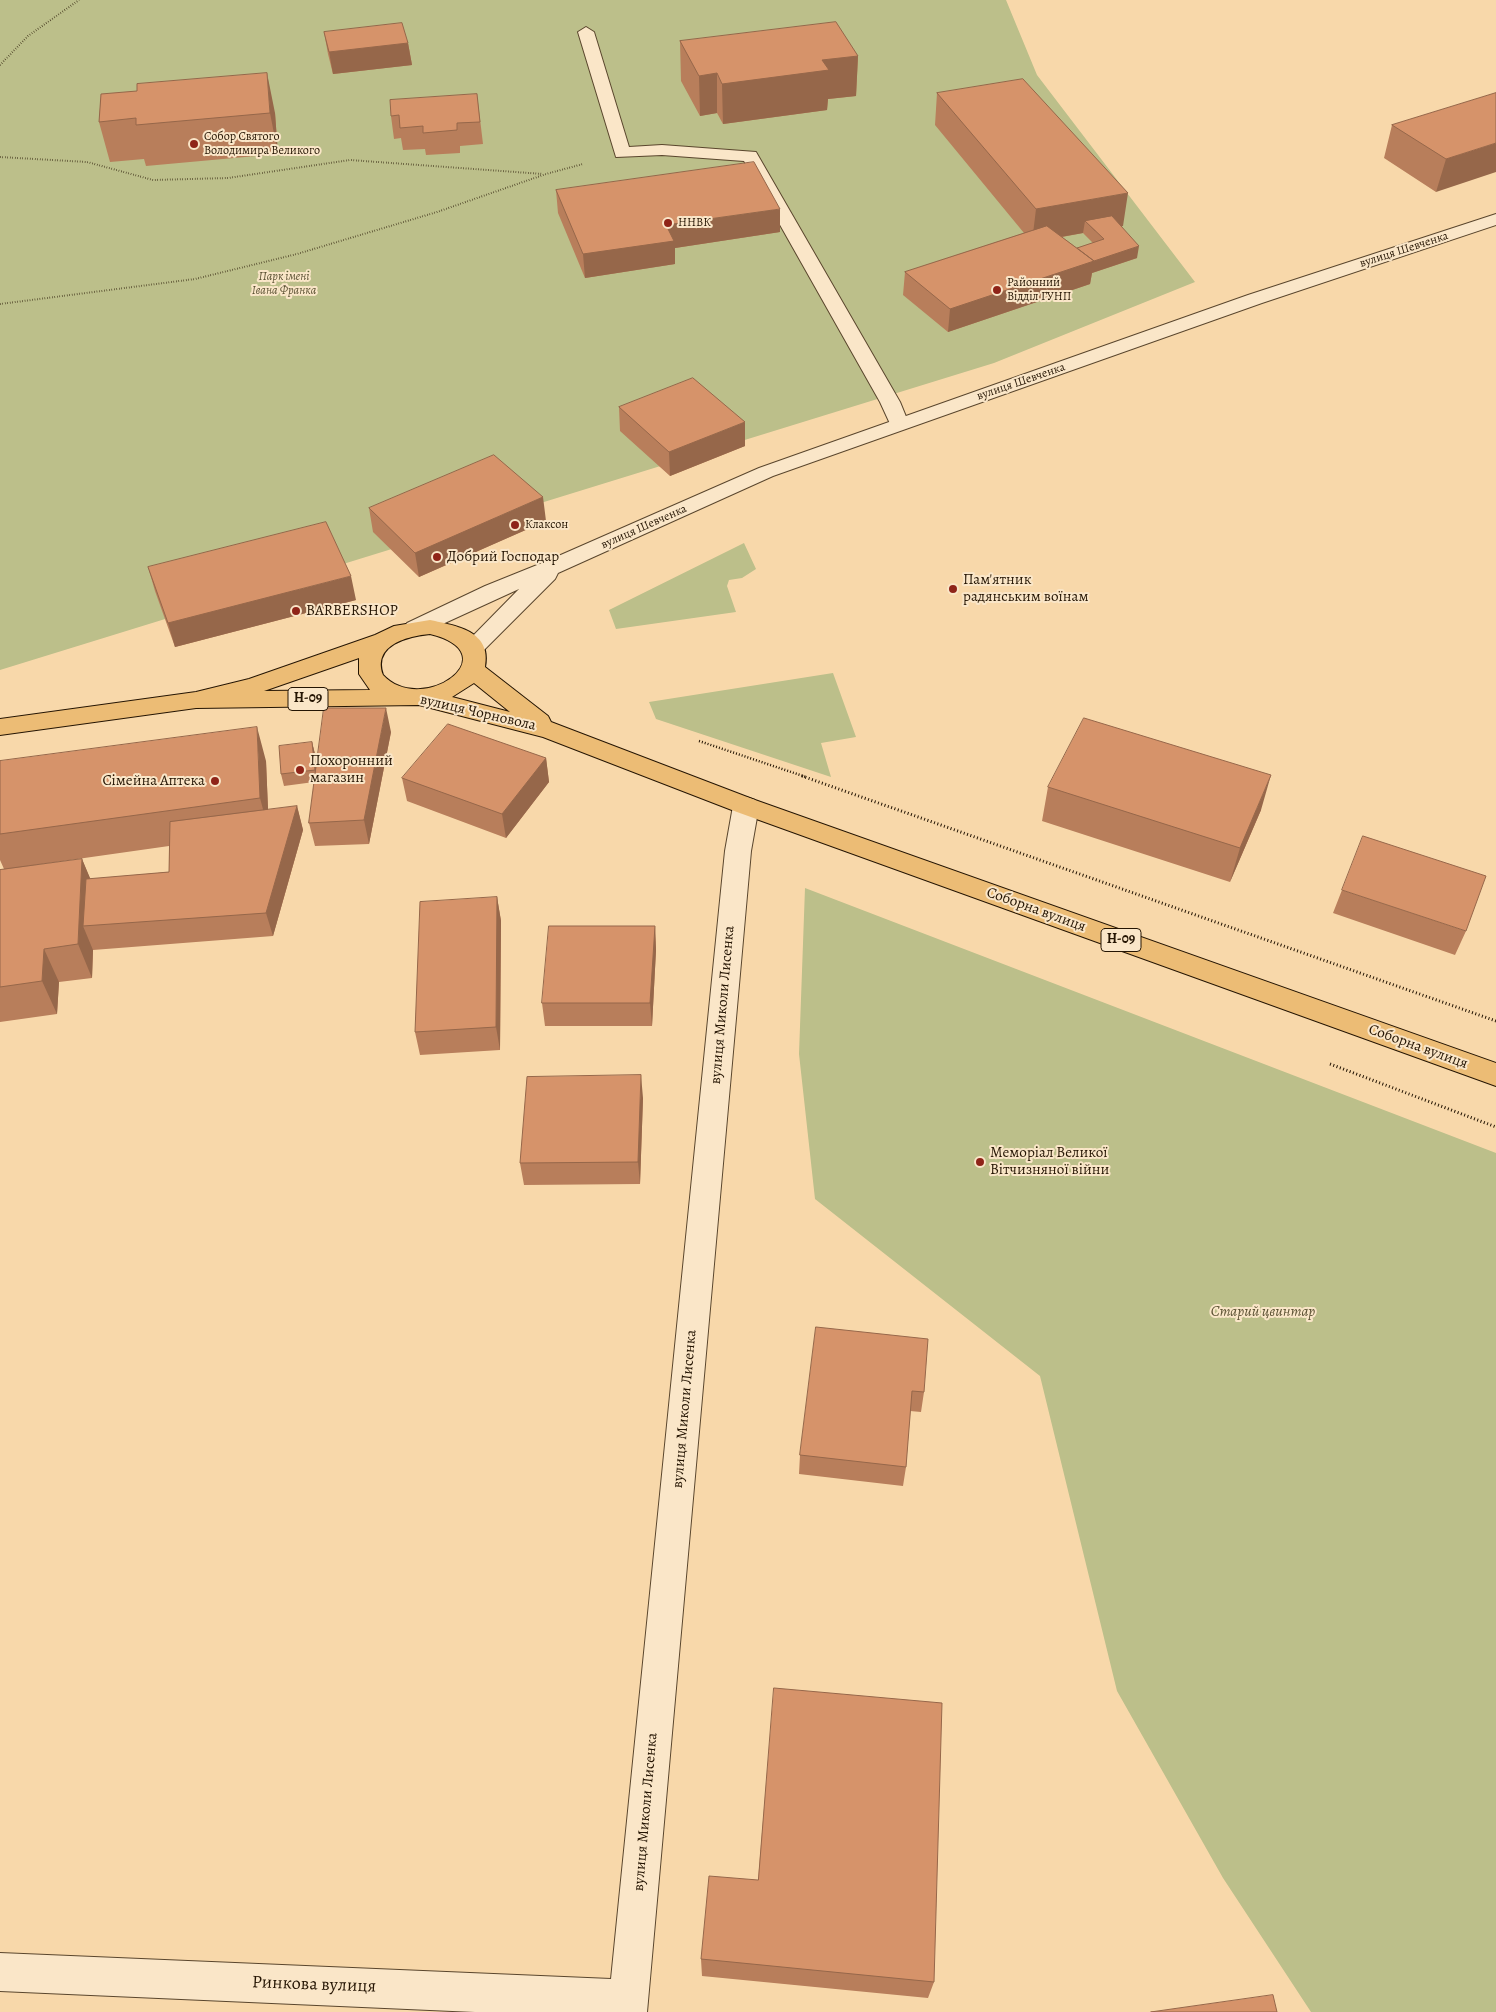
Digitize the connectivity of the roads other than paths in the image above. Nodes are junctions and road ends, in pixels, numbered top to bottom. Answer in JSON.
{"nodes":[{"id":1,"x":586,"y":32,"type":"dead end"},
{"id":2,"x":1496,"y":219,"type":"edge"},
{"id":3,"x":899,"y":424,"type":"junction"},
{"id":4,"x":556,"y":566,"type":"junction"},
{"id":5,"x":415,"y":628,"type":"junction"},
{"id":6,"x":385,"y":640,"type":"junction"},
{"id":7,"x":473,"y":658,"type":"junction"},
{"id":8,"x":420,"y":697,"type":"junction"},
{"id":9,"x":196,"y":700,"type":"junction"},
{"id":10,"x":0,"y":727,"type":"edge"},
{"id":11,"x":550,"y":730,"type":"junction"},
{"id":12,"x":746,"y":806,"type":"junction"},
{"id":13,"x":1496,"y":1075,"type":"edge"},
{"id":14,"x":0,"y":1972,"type":"edge"},
{"id":15,"x":627,"y":2006,"type":"edge"}],
"edges":[{"from":1,"to":3,"type":"street"},
{"from":2,"to":3,"type":"street","name":"вулиця Шевченка"},
{"from":3,"to":4,"type":"street","name":"вулиця Шевченка"},
{"from":4,"to":5,"type":"street","name":"вулиця Шевченка"},
{"from":4,"to":7,"type":"street","name":"вулиця Шевченка"},
{"from":5,"to":6,"type":"main road","number":"Н-09"},
{"from":5,"to":7,"type":"main road","number":"Н-09"},
{"from":6,"to":8,"type":"main road","number":"Н-09"},
{"from":6,"to":9,"type":"main road","name":"вулиця Чорновола","number":"Н-09"},
{"from":7,"to":8,"type":"main road","number":"Н-09"},
{"from":7,"to":11,"type":"main road","name":"вулиця Чорновола","number":"Н-09"},
{"from":8,"to":9,"type":"main road","name":"вулиця Чорновола","number":"Н-09"},
{"from":8,"to":11,"type":"main road","name":"вулиця Чорновола","number":"Н-09"},
{"from":9,"to":10,"type":"main road","name":"вулиця Чорновола","number":"Н-09"},
{"from":11,"to":12,"type":"main road","name":"вулиця Чорновола","number":"Н-09"},
{"from":12,"to":13,"type":"main road","name":"Соборна вулиця","number":"Н-09"},
{"from":12,"to":15,"type":"street","name":"вулиця Миколи Лисенка"},
{"from":14,"to":15,"type":"street","name":"Ринкова вулиця"}]}
